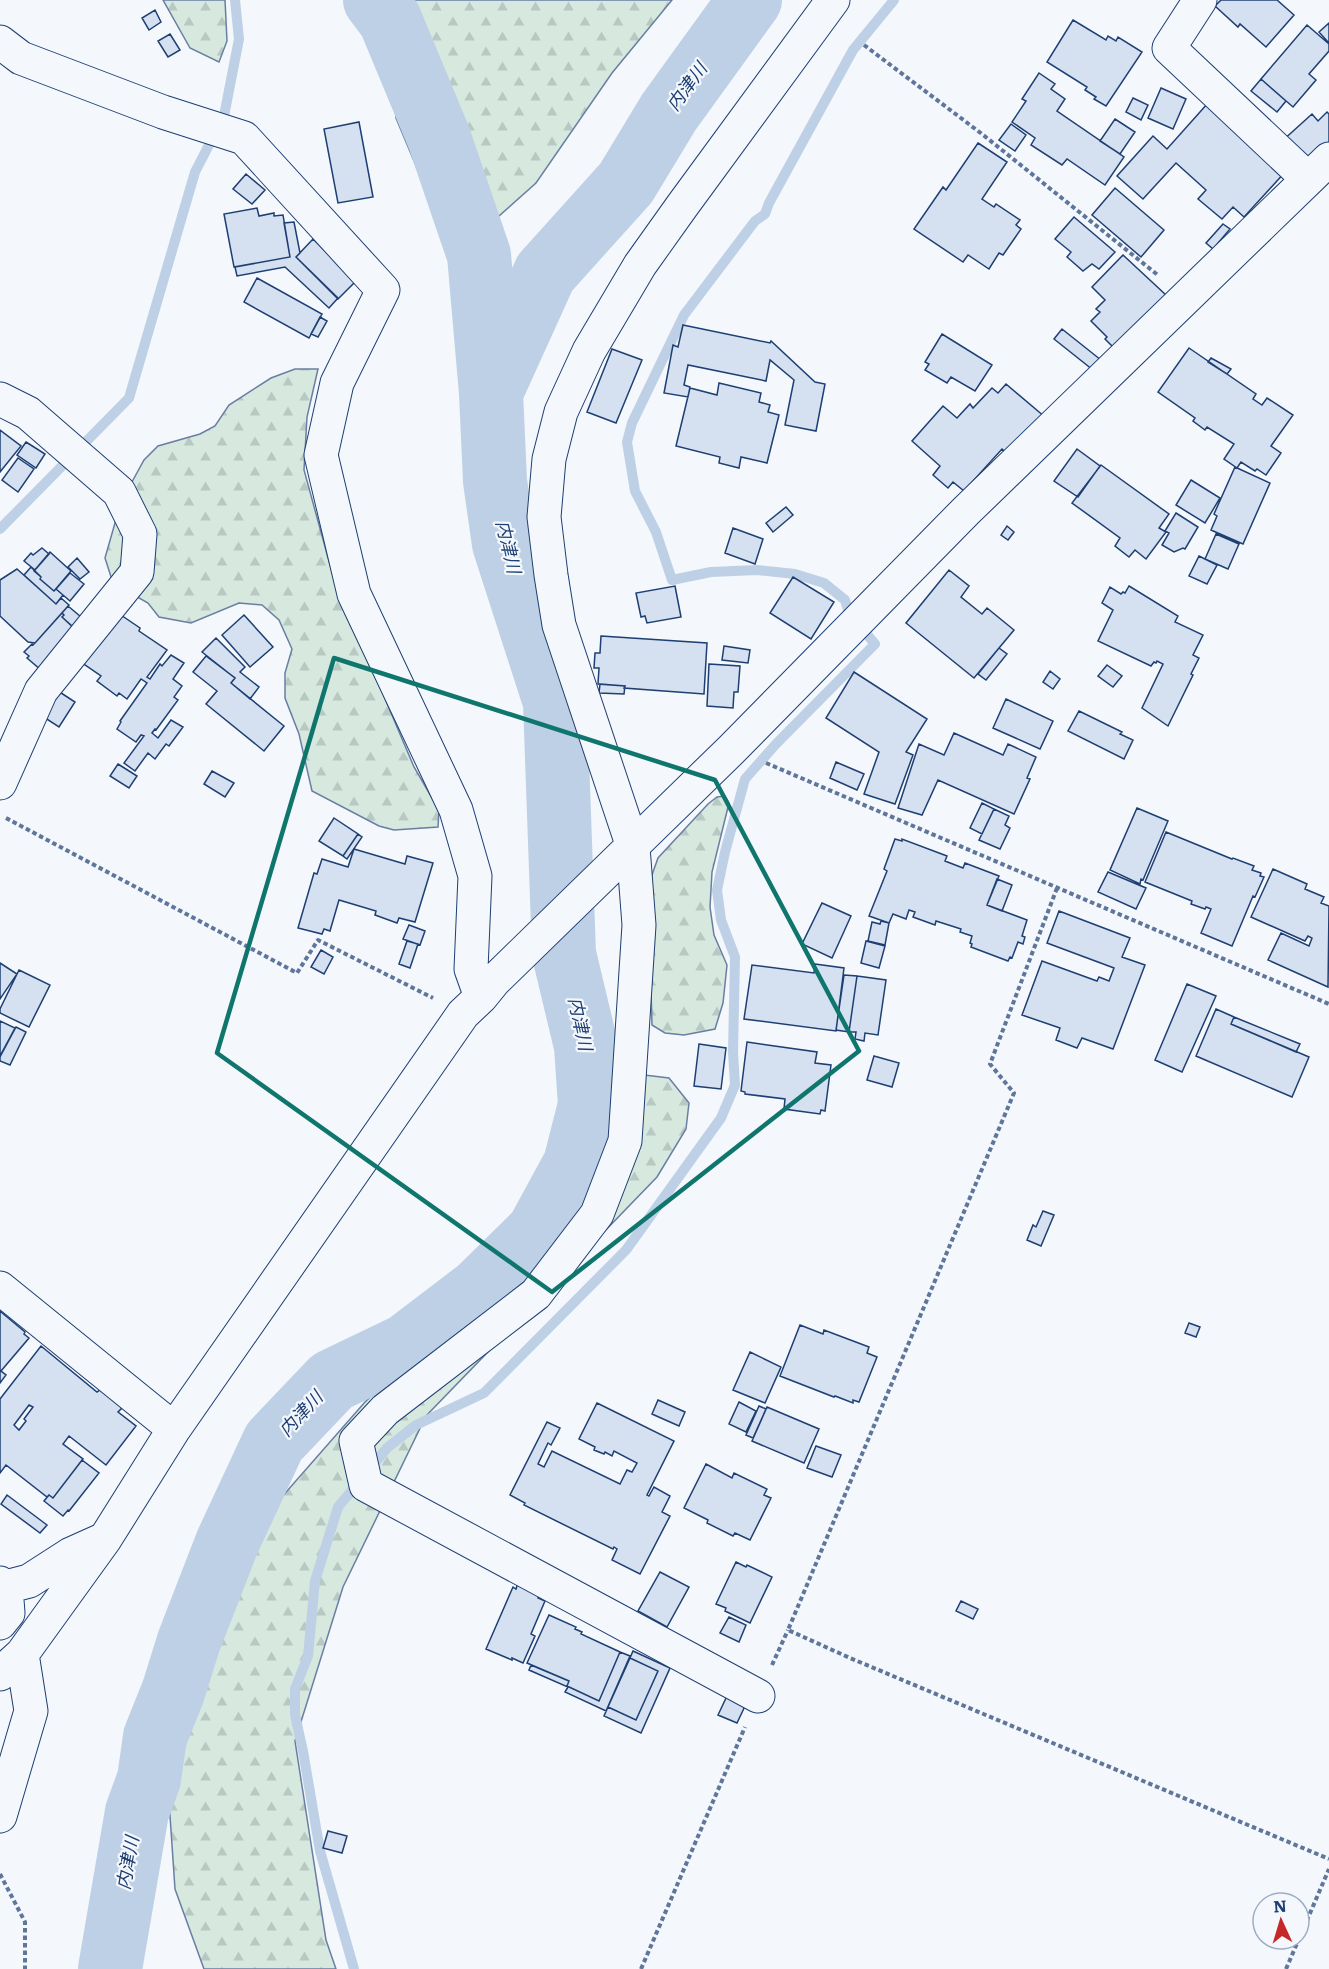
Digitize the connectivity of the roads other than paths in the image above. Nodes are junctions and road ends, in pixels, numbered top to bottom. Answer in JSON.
{"nodes":[{"id":1,"x":833,"y":0,"type":"edge"},
{"id":2,"x":1200,"y":0,"type":"edge"},
{"id":3,"x":0,"y":42,"type":"edge"},
{"id":4,"x":1318,"y":169,"type":"edge"},
{"id":5,"x":0,"y":399,"type":"edge"},
{"id":6,"x":0,"y":783,"type":"edge"},
{"id":7,"x":630,"y":850,"type":"junction"},
{"id":8,"x":479,"y":997,"type":"junction"},
{"id":9,"x":0,"y":1288,"type":"edge"},
{"id":10,"x":174,"y":1429,"type":"junction"},
{"id":11,"x":105,"y":1539,"type":"junction"},
{"id":12,"x":3,"y":1585,"type":"edge"},
{"id":13,"x":0,"y":1623,"type":"edge"},
{"id":14,"x":11,"y":1664,"type":"edge"},
{"id":15,"x":758,"y":1696,"type":"road end"},
{"id":16,"x":0,"y":1816,"type":"edge"}],
"edges":[{"from":1,"to":7,"type":"street"},
{"from":2,"to":4,"type":"street"},
{"from":3,"to":8,"type":"street"},
{"from":4,"to":7,"type":"street"},
{"from":5,"to":6,"type":"street"},
{"from":7,"to":8,"type":"street"},
{"from":7,"to":15,"type":"street"},
{"from":8,"to":10,"type":"street"},
{"from":9,"to":10,"type":"street"},
{"from":10,"to":11,"type":"street"},
{"from":11,"to":12,"type":"street"},
{"from":11,"to":14,"type":"street"},
{"from":12,"to":13,"type":"street"},
{"from":14,"to":16,"type":"street"}]}
